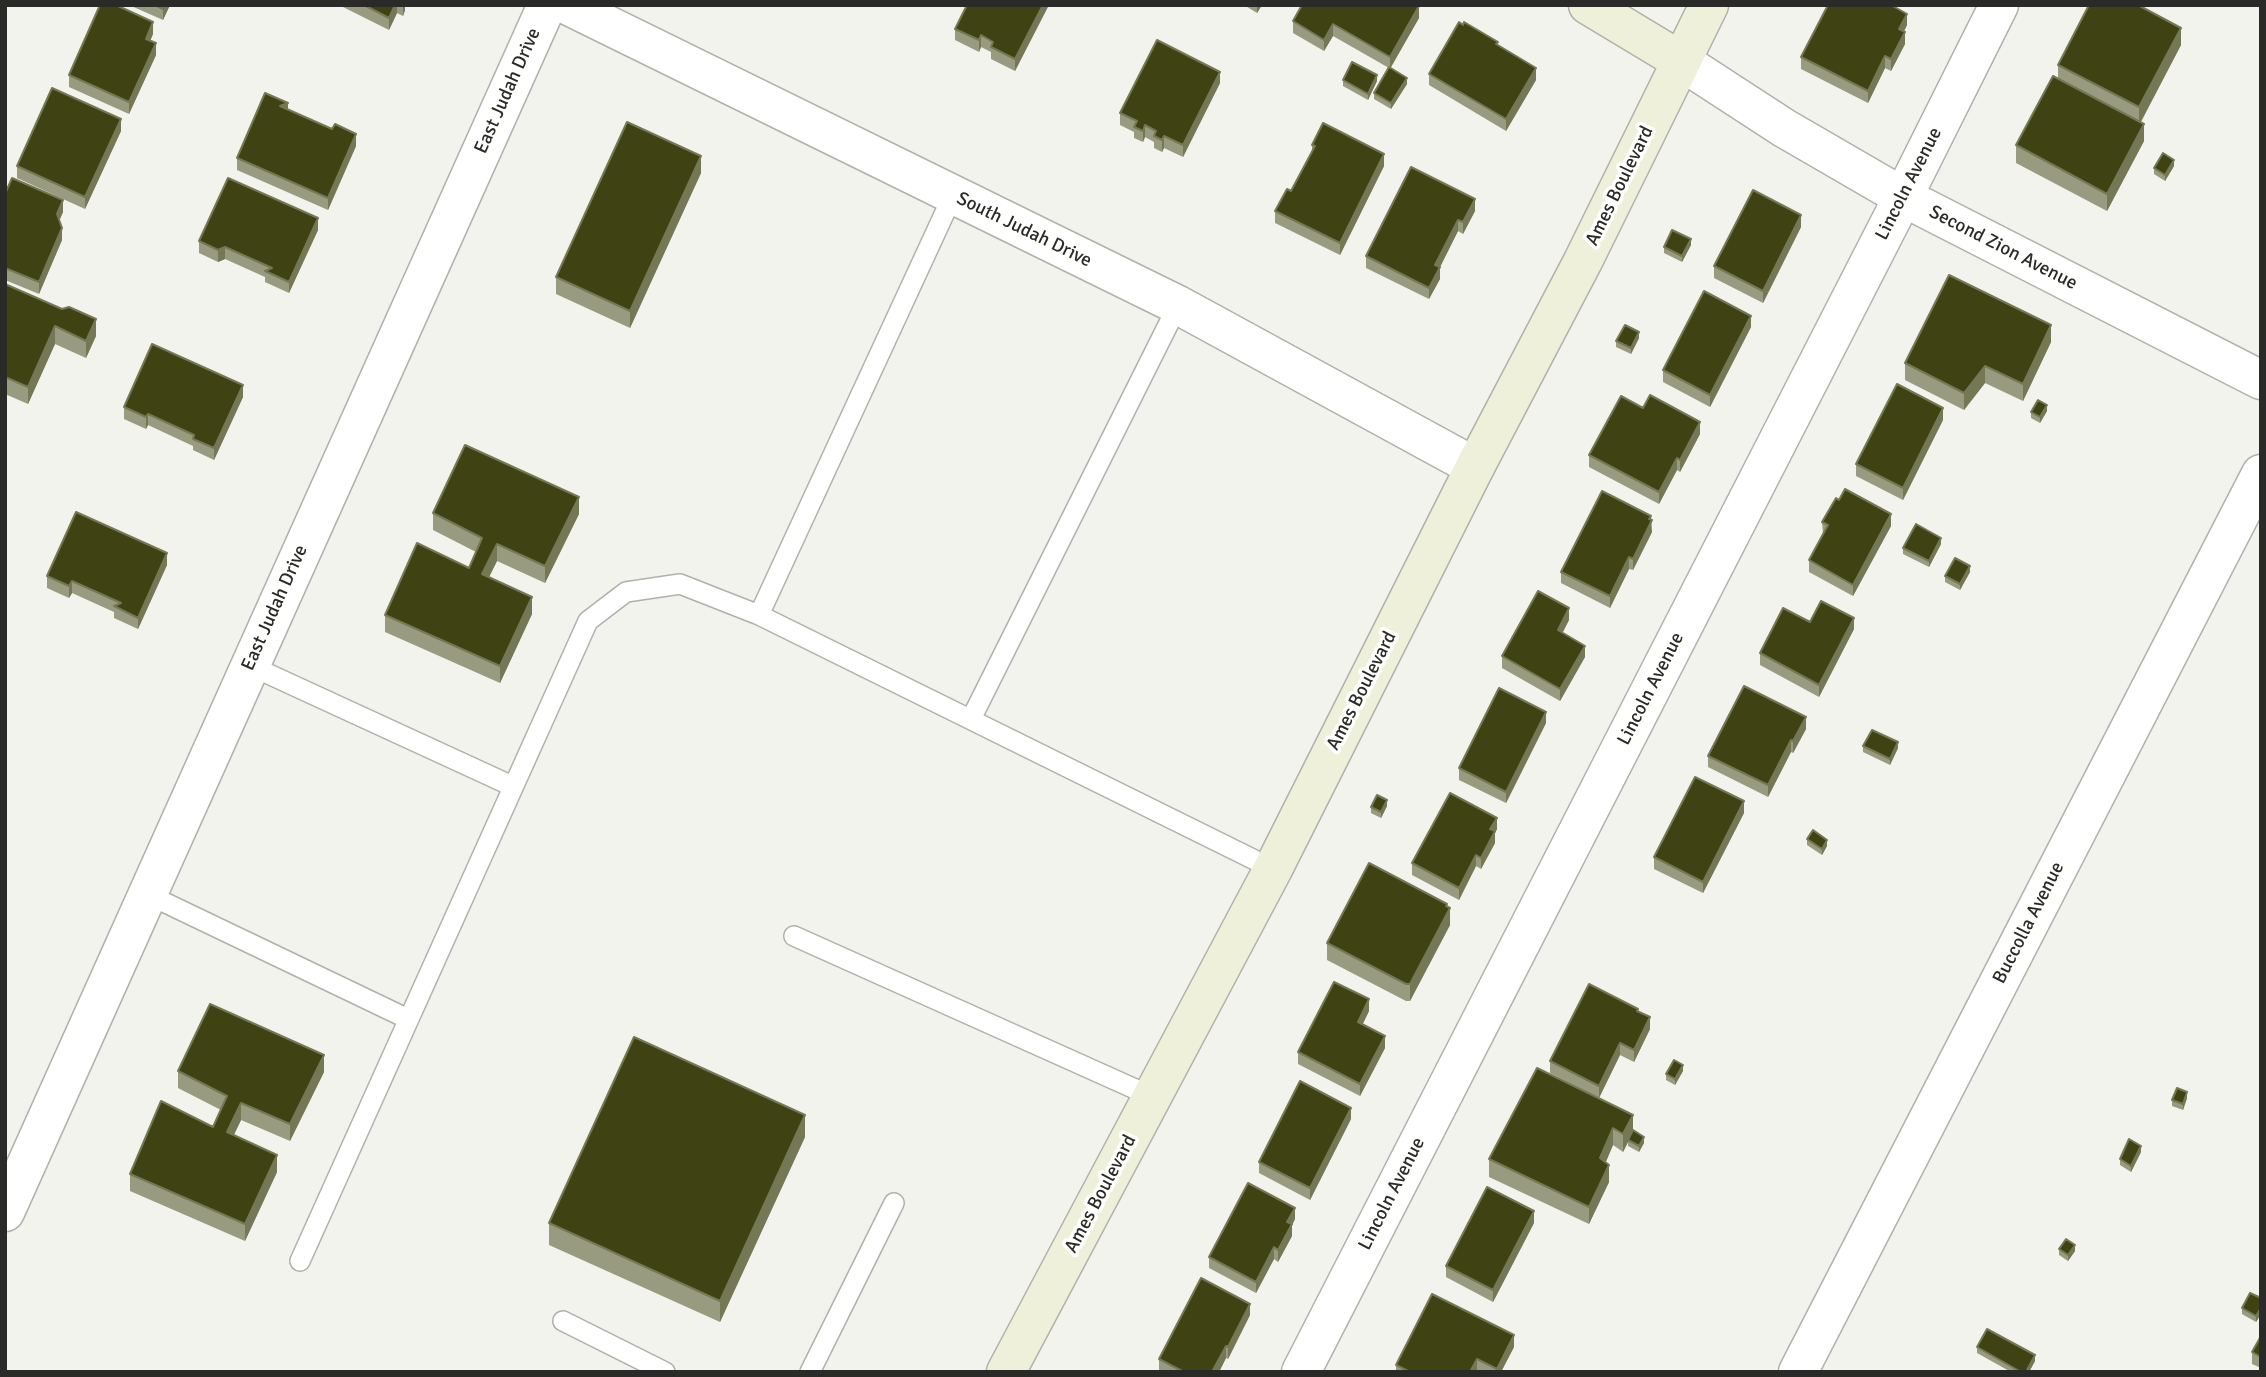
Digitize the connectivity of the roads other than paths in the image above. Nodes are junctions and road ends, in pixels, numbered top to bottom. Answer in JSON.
{"nodes":[{"id":1,"x":547,"y":5,"type":"edge"},
{"id":2,"x":567,"y":5,"type":"edge"},
{"id":3,"x":1588,"y":5,"type":"edge"},
{"id":4,"x":1709,"y":5,"type":"edge"},
{"id":5,"x":1999,"y":5,"type":"edge"},
{"id":6,"x":1681,"y":61,"type":"junction"},
{"id":7,"x":953,"y":195,"type":"junction"},
{"id":8,"x":1903,"y":197,"type":"junction"},
{"id":9,"x":1178,"y":305,"type":"junction"},
{"id":10,"x":2261,"y":380,"type":"edge"},
{"id":11,"x":1475,"y":467,"type":"junction"},
{"id":12,"x":2261,"y":474,"type":"edge"},
{"id":13,"x":759,"y":615,"type":"junction"},
{"id":14,"x":249,"y":666,"type":"junction"},
{"id":15,"x":971,"y":719,"type":"junction"},
{"id":16,"x":512,"y":786,"type":"junction"},
{"id":17,"x":1273,"y":869,"type":"junction"},
{"id":18,"x":147,"y":894,"type":"junction"},
{"id":19,"x":794,"y":936,"type":"dead end"},
{"id":20,"x":408,"y":1018,"type":"junction"},
{"id":21,"x":1153,"y":1097,"type":"junction"},
{"id":22,"x":894,"y":1203,"type":"dead end"},
{"id":23,"x":5,"y":1212,"type":"edge"},
{"id":24,"x":300,"y":1261,"type":"dead end"},
{"id":25,"x":563,"y":1321,"type":"dead end"},
{"id":26,"x":665,"y":1372,"type":"edge"},
{"id":27,"x":810,"y":1372,"type":"edge"},
{"id":28,"x":1006,"y":1372,"type":"edge"},
{"id":29,"x":1301,"y":1372,"type":"edge"},
{"id":30,"x":1798,"y":1372,"type":"edge"}],
"edges":[{"from":1,"to":14,"type":"street","name":"East Judah Drive"},
{"from":2,"to":7,"type":"street","name":"South Judah Drive"},
{"from":3,"to":6,"type":"street"},
{"from":4,"to":6,"type":"street","name":"Ames Boulevard"},
{"from":5,"to":8,"type":"street","name":"Lincoln Avenue"},
{"from":6,"to":8,"type":"street","name":"Second Zion Avenue"},
{"from":6,"to":11,"type":"street","name":"Ames Boulevard"},
{"from":7,"to":9,"type":"street","name":"South Judah Drive"},
{"from":7,"to":13,"type":"lane"},
{"from":8,"to":10,"type":"street","name":"Second Zion Avenue"},
{"from":8,"to":29,"type":"street","name":"Lincoln Avenue"},
{"from":9,"to":11,"type":"street","name":"South Judah Drive"},
{"from":9,"to":15,"type":"lane"},
{"from":11,"to":17,"type":"street","name":"Ames Boulevard"},
{"from":12,"to":30,"type":"street","name":"Buccolla Avenue"},
{"from":13,"to":15,"type":"lane"},
{"from":13,"to":16,"type":"lane"},
{"from":14,"to":16,"type":"lane"},
{"from":14,"to":18,"type":"street","name":"East Judah Drive"},
{"from":15,"to":17,"type":"lane"},
{"from":16,"to":20,"type":"lane"},
{"from":17,"to":21,"type":"street","name":"Ames Boulevard"},
{"from":18,"to":20,"type":"lane"},
{"from":18,"to":23,"type":"street","name":"East Judah Drive"},
{"from":19,"to":21,"type":"lane"},
{"from":20,"to":24,"type":"lane"},
{"from":21,"to":28,"type":"street","name":"Ames Boulevard"},
{"from":22,"to":27,"type":"lane"},
{"from":25,"to":26,"type":"lane"}]}
